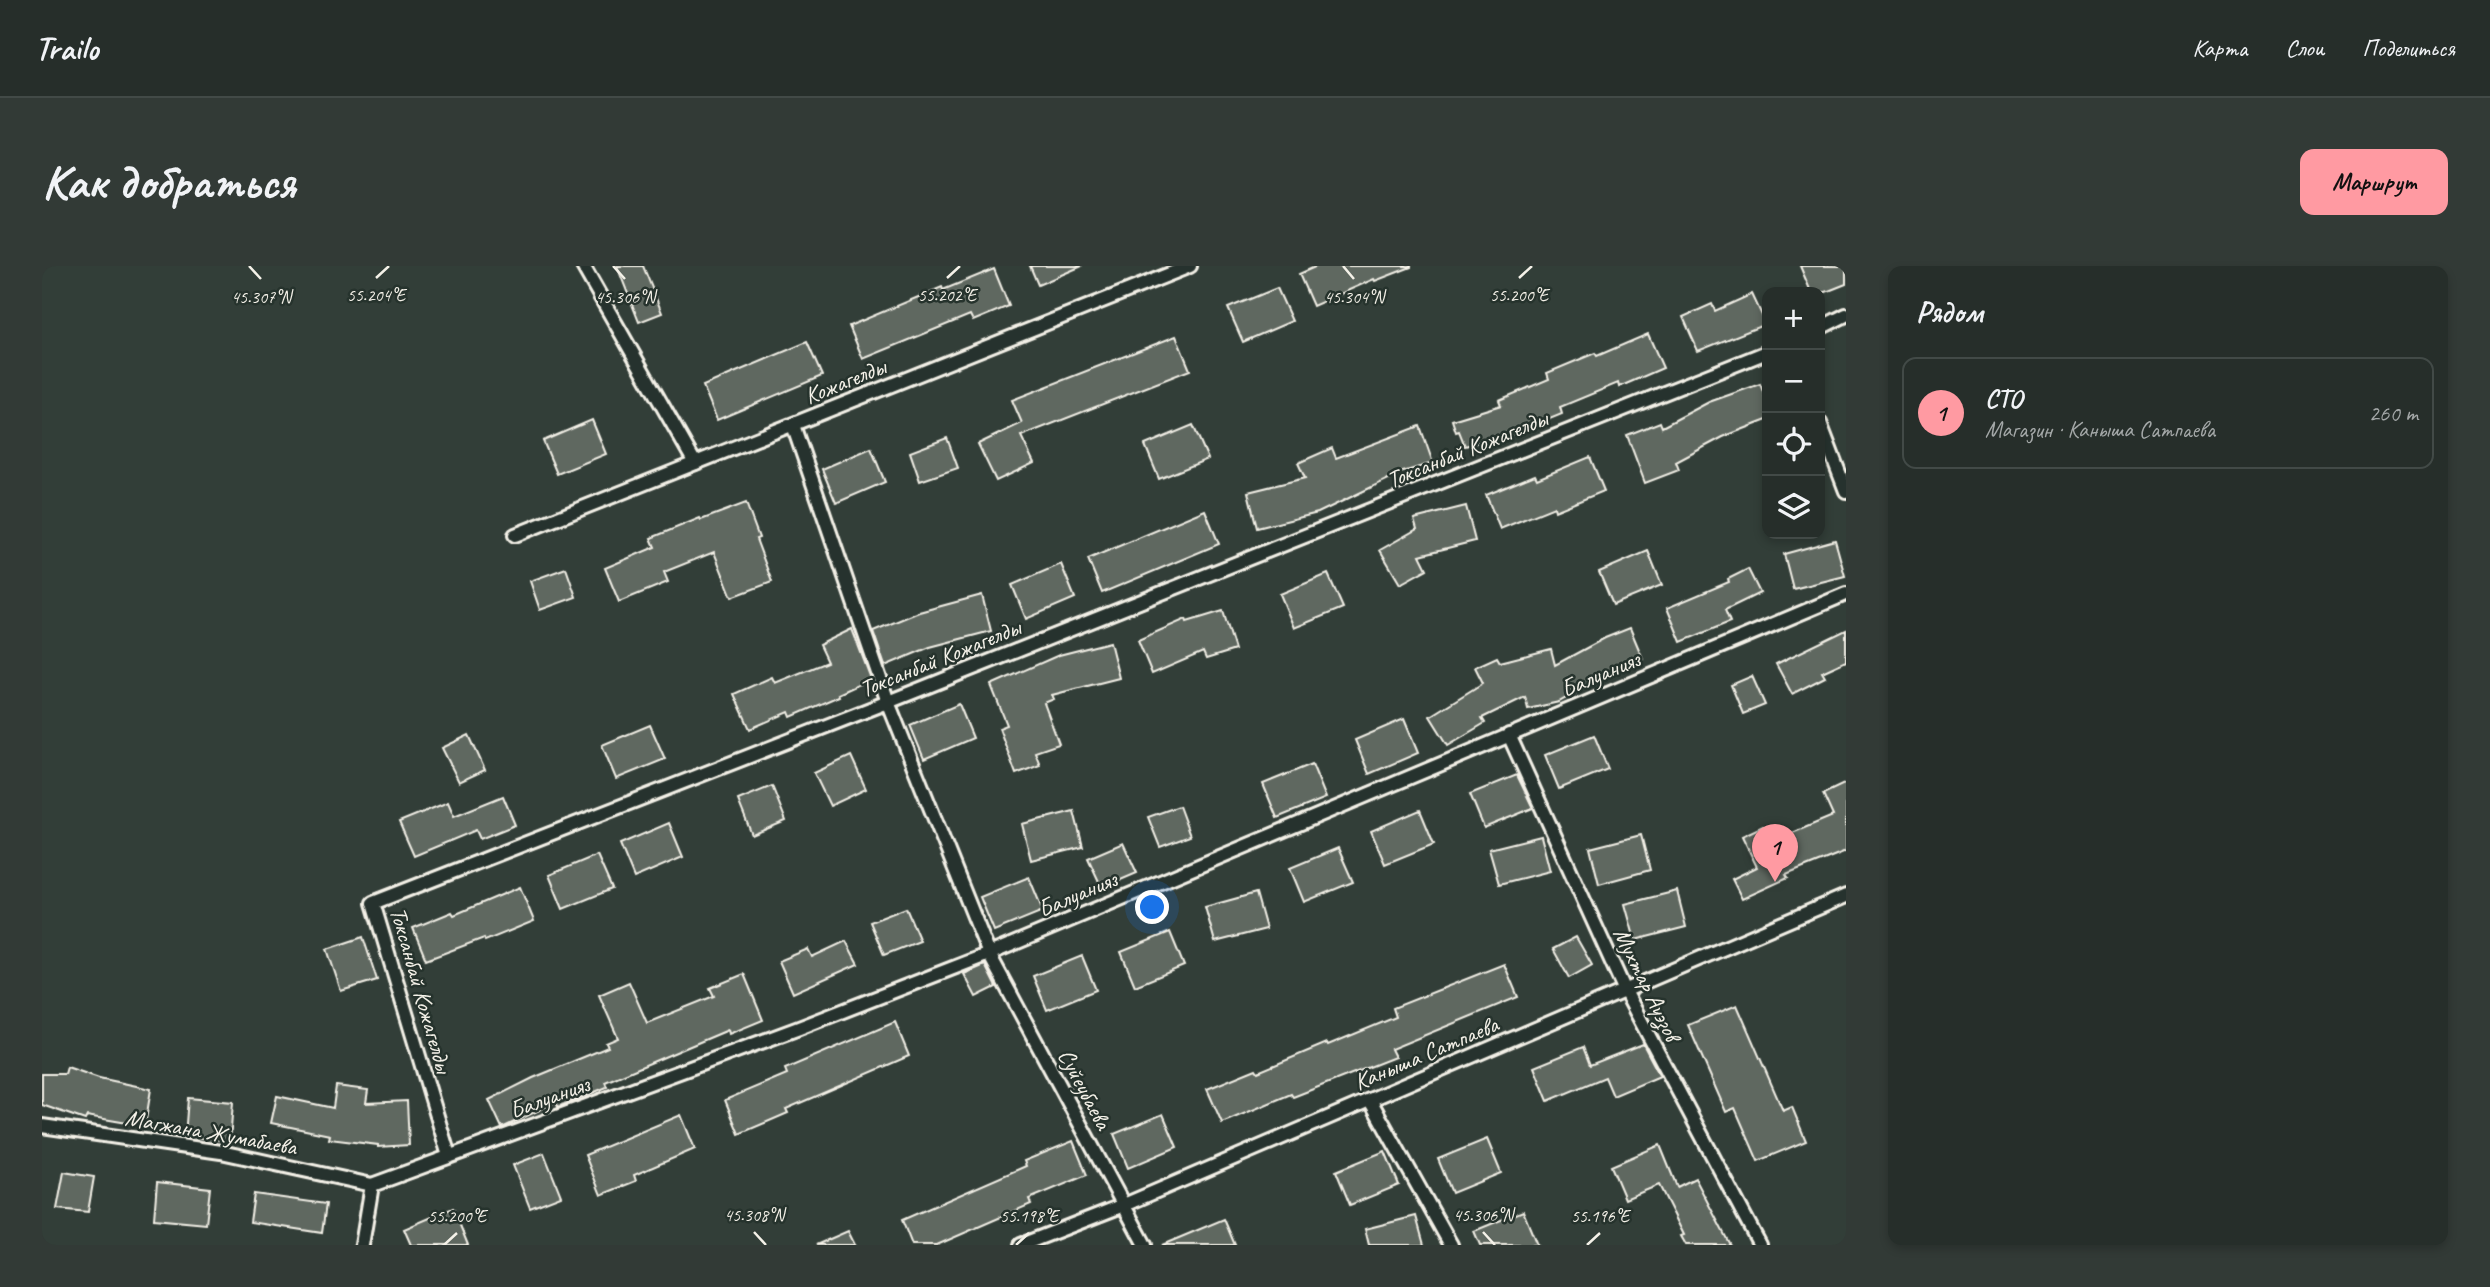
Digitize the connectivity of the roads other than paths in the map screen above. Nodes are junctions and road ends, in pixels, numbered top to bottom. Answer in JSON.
{"nodes":[{"id":1,"x":583,"y":266,"type":"edge"},
{"id":2,"x":1190,"y":266,"type":"edge"},
{"id":3,"x":1846,"y":315,"type":"edge"},
{"id":4,"x":1825,"y":326,"type":"edge"},
{"id":5,"x":1762,"y":354,"type":"edge"},
{"id":6,"x":793,"y":425,"type":"junction"},
{"id":7,"x":1825,"y":436,"type":"edge"},
{"id":8,"x":695,"y":463,"type":"junction"},
{"id":9,"x":1846,"y":491,"type":"edge"},
{"id":10,"x":515,"y":535,"type":"dead end"},
{"id":11,"x":1846,"y":594,"type":"edge"},
{"id":12,"x":888,"y":702,"type":"junction"},
{"id":13,"x":1509,"y":735,"type":"junction"},
{"id":14,"x":1846,"y":896,"type":"edge"},
{"id":15,"x":989,"y":954,"type":"junction"},
{"id":16,"x":1625,"y":991,"type":"junction"},
{"id":17,"x":1370,"y":1100,"type":"junction"},
{"id":18,"x":42,"y":1126,"type":"edge"},
{"id":19,"x":449,"y":1156,"type":"junction"},
{"id":20,"x":372,"y":1185,"type":"junction"},
{"id":21,"x":1124,"y":1205,"type":"junction"},
{"id":22,"x":362,"y":1245,"type":"edge"},
{"id":23,"x":1021,"y":1245,"type":"edge"},
{"id":24,"x":1145,"y":1245,"type":"edge"},
{"id":25,"x":1451,"y":1245,"type":"edge"},
{"id":26,"x":1760,"y":1245,"type":"edge"}],
"edges":[{"from":1,"to":8,"type":"street"},
{"from":2,"to":6,"type":"street","name":"Кожагелды"},
{"from":3,"to":4,"type":"street"},
{"from":5,"to":12,"type":"street","name":"Токсанбай Кожагелды"},
{"from":6,"to":8,"type":"street","name":"Кожагелды"},
{"from":6,"to":12,"type":"street","name":"Суйеубаева"},
{"from":7,"to":9,"type":"street"},
{"from":8,"to":10,"type":"street","name":"Кожагелды"},
{"from":11,"to":13,"type":"street","name":"Балуанияз"},
{"from":12,"to":15,"type":"street","name":"Суйеубаева"},
{"from":12,"to":19,"type":"street","name":"Токсанбай Кожагелды"},
{"from":13,"to":15,"type":"street","name":"Балуанияз"},
{"from":13,"to":16,"type":"street","name":"Мухтар Ауэзов"},
{"from":14,"to":16,"type":"street","name":"Каныша Сатпаева"},
{"from":15,"to":19,"type":"street","name":"Балуанияз"},
{"from":15,"to":21,"type":"street","name":"Суйеубаева"},
{"from":16,"to":17,"type":"street","name":"Каныша Сатпаева"},
{"from":16,"to":26,"type":"street","name":"Мухтар Ауэзов"},
{"from":17,"to":21,"type":"street","name":"Каныша Сатпаева"},
{"from":17,"to":25,"type":"street"},
{"from":18,"to":20,"type":"street","name":"Магжана Жумабаева"},
{"from":19,"to":20,"type":"street","name":"Балуанияз"},
{"from":20,"to":22,"type":"street"},
{"from":21,"to":23,"type":"street","name":"Каныша Сатпаева"},
{"from":21,"to":24,"type":"street","name":"Суйеубаева"}]}
